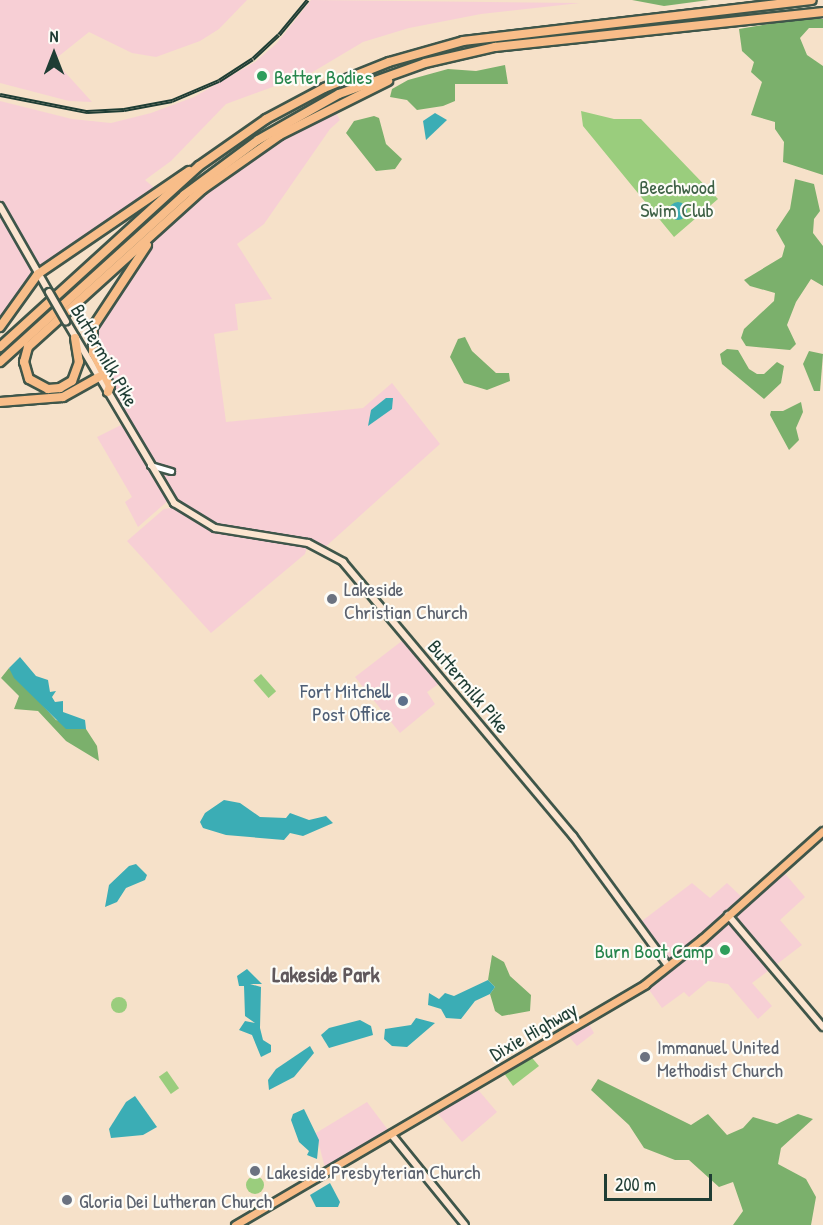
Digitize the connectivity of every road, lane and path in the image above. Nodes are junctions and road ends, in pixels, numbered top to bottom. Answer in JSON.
{"nodes":[{"id":1,"x":812,"y":0,"type":"edge"},
{"id":2,"x":823,"y":12,"type":"edge"},
{"id":3,"x":367,"y":86,"type":"junction"},
{"id":4,"x":259,"y":148,"type":"junction"},
{"id":5,"x":199,"y":166,"type":"junction"},
{"id":6,"x":0,"y":206,"type":"edge"},
{"id":7,"x":38,"y":274,"type":"junction"},
{"id":8,"x":0,"y":327,"type":"edge"},
{"id":9,"x":75,"y":338,"type":"junction"},
{"id":10,"x":0,"y":346,"type":"edge"},
{"id":11,"x":0,"y":362,"type":"edge"},
{"id":12,"x":99,"y":377,"type":"junction"},
{"id":13,"x":108,"y":392,"type":"junction"},
{"id":14,"x":0,"y":402,"type":"edge"},
{"id":15,"x":149,"y":464,"type":"junction"},
{"id":16,"x":171,"y":471,"type":"dead end"},
{"id":17,"x":823,"y":831,"type":"edge"},
{"id":18,"x":728,"y":915,"type":"junction"},
{"id":19,"x":668,"y":966,"type":"junction"},
{"id":20,"x":823,"y":1027,"type":"edge"},
{"id":21,"x":392,"y":1134,"type":"junction"},
{"id":22,"x":235,"y":1225,"type":"edge"},
{"id":23,"x":465,"y":1225,"type":"edge"}],
"edges":[{"from":1,"to":5,"type":"highway"},
{"from":2,"to":3,"type":"highway"},
{"from":3,"to":4,"type":"highway"},
{"from":3,"to":11,"type":"highway"},
{"from":4,"to":9,"type":"highway"},
{"from":4,"to":13,"type":"highway"},
{"from":5,"to":7,"type":"highway"},
{"from":5,"to":10,"type":"highway"},
{"from":6,"to":7,"type":"main road","name":"Buttermilk Pike"},
{"from":7,"to":8,"type":"highway"},
{"from":7,"to":9,"type":"main road","name":"Buttermilk Pike","bridge":true},
{"from":9,"to":12,"type":"main road","name":"Buttermilk Pike"},
{"from":12,"to":13,"type":"main road","name":"Buttermilk Pike"},
{"from":12,"to":14,"type":"highway"},
{"from":13,"to":15,"type":"main road","name":"Buttermilk Pike"},
{"from":15,"to":16,"type":"street"},
{"from":15,"to":19,"type":"main road","name":"Buttermilk Pike"},
{"from":17,"to":18,"type":"main road","name":"Dixie Highway"},
{"from":18,"to":19,"type":"main road","name":"Dixie Highway"},
{"from":18,"to":20,"type":"main road"},
{"from":19,"to":21,"type":"main road","name":"Dixie Highway"},
{"from":21,"to":22,"type":"main road","name":"Dixie Highway"},
{"from":21,"to":23,"type":"main road"}]}
